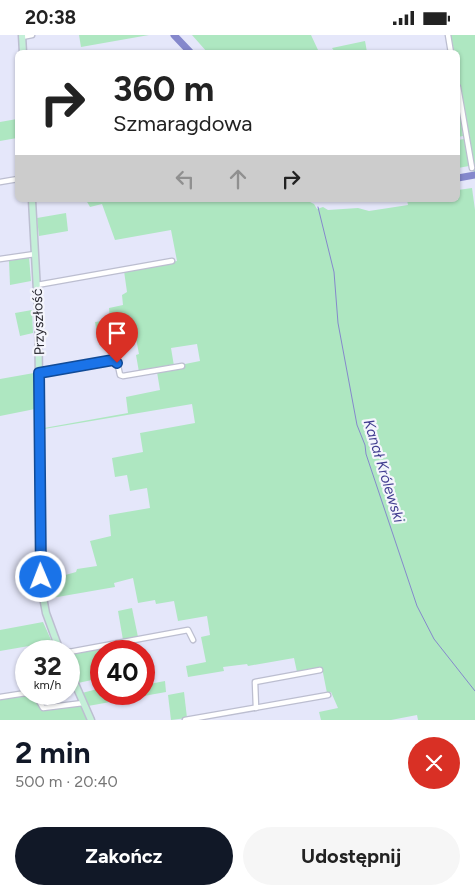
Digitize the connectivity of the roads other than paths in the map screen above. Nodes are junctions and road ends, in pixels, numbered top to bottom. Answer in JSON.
{"nodes":[{"id":1,"x":32,"y":35,"type":"edge"},
{"id":2,"x":448,"y":35,"type":"edge"},
{"id":3,"x":22,"y":36,"type":"edge"},
{"id":4,"x":23,"y":50,"type":"edge"},
{"id":5,"x":450,"y":50,"type":"edge"},
{"id":6,"x":460,"y":99,"type":"edge"},
{"id":7,"x":472,"y":169,"type":"dead end"},
{"id":8,"x":15,"y":180,"type":"edge"},
{"id":9,"x":0,"y":182,"type":"edge"},
{"id":10,"x":32,"y":202,"type":"edge"},
{"id":11,"x":35,"y":255,"type":"junction"},
{"id":12,"x":0,"y":259,"type":"edge"},
{"id":13,"x":172,"y":261,"type":"dead end"},
{"id":14,"x":37,"y":285,"type":"junction"},
{"id":15,"x":182,"y":367,"type":"dead end"},
{"id":16,"x":39,"y":373,"type":"junction"},
{"id":17,"x":56,"y":640,"type":"edge"},
{"id":18,"x":193,"y":640,"type":"dead end"},
{"id":19,"x":80,"y":650,"type":"edge"},
{"id":20,"x":320,"y":669,"type":"dead end"},
{"id":21,"x":80,"y":694,"type":"edge"},
{"id":22,"x":15,"y":695,"type":"edge"},
{"id":23,"x":328,"y":695,"type":"dead end"},
{"id":24,"x":0,"y":697,"type":"edge"},
{"id":25,"x":84,"y":703,"type":"junction"},
{"id":26,"x":80,"y":704,"type":"edge"},
{"id":27,"x":41,"y":705,"type":"edge"},
{"id":28,"x":68,"y":705,"type":"edge"},
{"id":29,"x":256,"y":708,"type":"junction"},
{"id":30,"x":91,"y":720,"type":"edge"},
{"id":31,"x":185,"y":720,"type":"edge"}],
"edges":[{"from":1,"to":3,"type":"street"},
{"from":2,"to":5,"type":"street"},
{"from":3,"to":4,"type":"street"},
{"from":6,"to":7,"type":"street"},
{"from":8,"to":9,"type":"street"},
{"from":10,"to":11,"type":"street","name":"Przyszłość"},
{"from":11,"to":12,"type":"street"},
{"from":11,"to":14,"type":"street","name":"Przyszłość"},
{"from":13,"to":14,"type":"street"},
{"from":14,"to":16,"type":"street","name":"Przyszłość"},
{"from":15,"to":16,"type":"street"},
{"from":16,"to":17,"type":"street","name":"Przyszłość"},
{"from":18,"to":19,"type":"street"},
{"from":20,"to":29,"type":"street"},
{"from":21,"to":25,"type":"street"},
{"from":22,"to":24,"type":"street"},
{"from":23,"to":29,"type":"street"},
{"from":25,"to":26,"type":"street"},
{"from":25,"to":30,"type":"street"},
{"from":27,"to":28,"type":"street"},
{"from":29,"to":31,"type":"street"}]}
